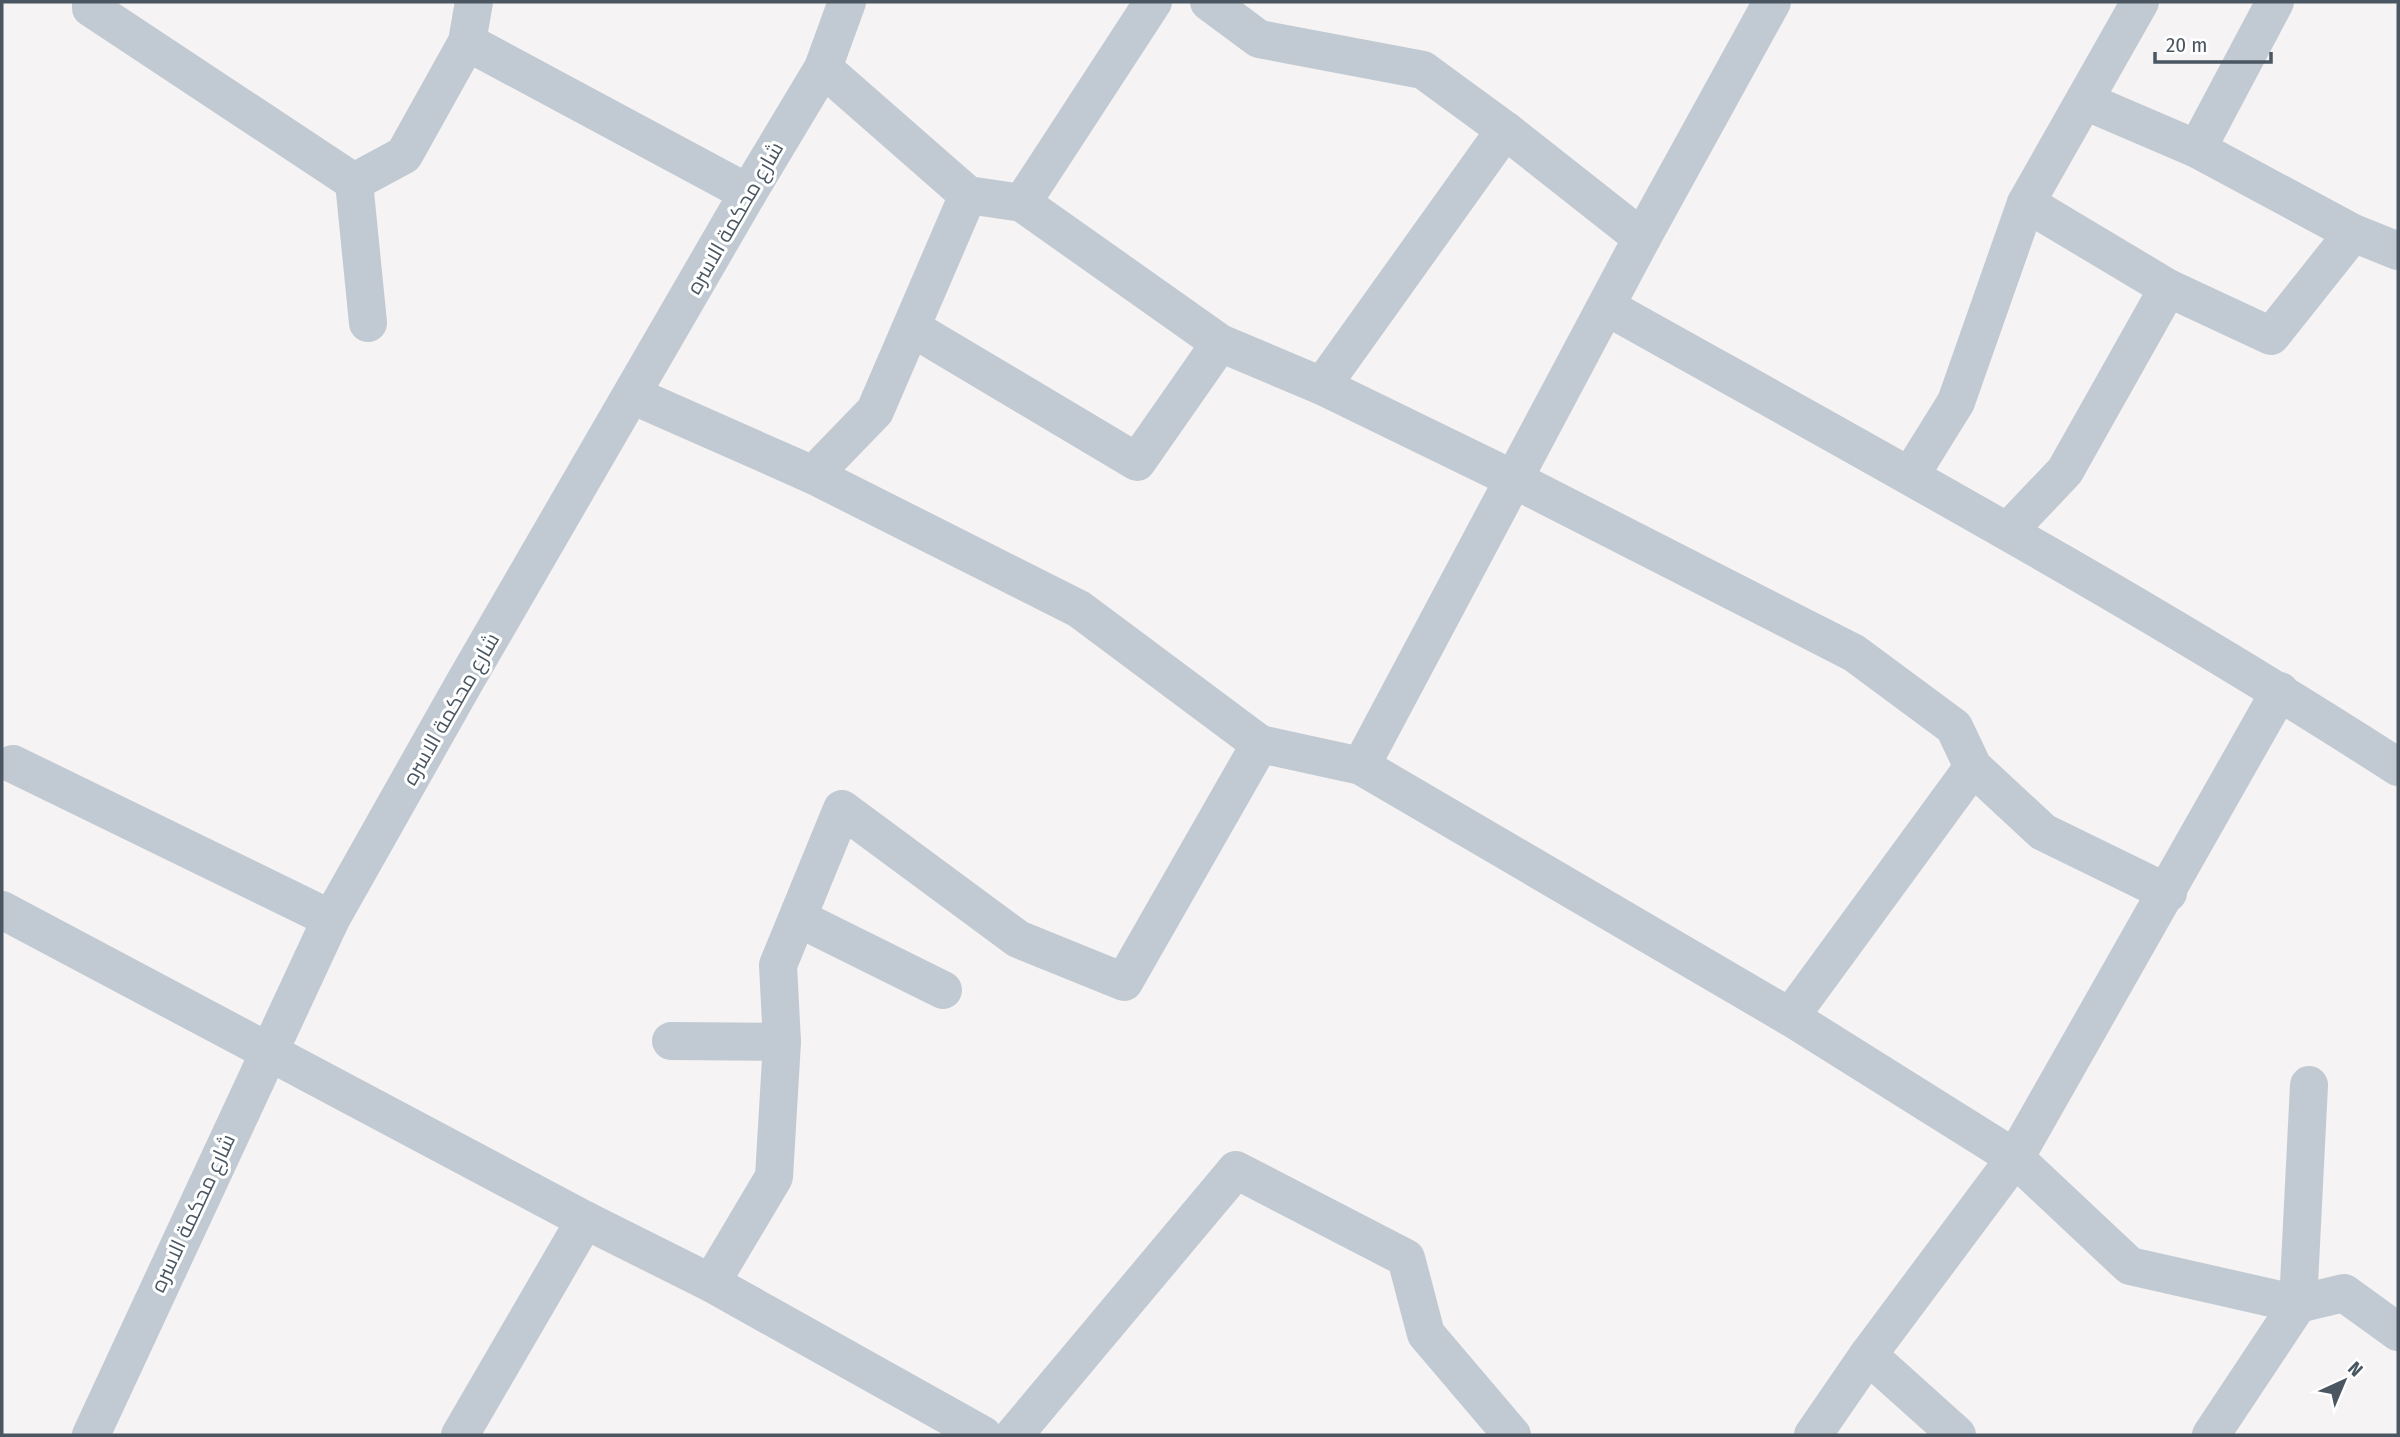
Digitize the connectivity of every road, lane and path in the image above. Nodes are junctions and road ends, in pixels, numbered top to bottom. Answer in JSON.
{"nodes":[{"id":1,"x":91,"y":2,"type":"edge"},
{"id":2,"x":474,"y":2,"type":"edge"},
{"id":3,"x":847,"y":2,"type":"edge"},
{"id":4,"x":1153,"y":2,"type":"edge"},
{"id":5,"x":1209,"y":2,"type":"edge"},
{"id":6,"x":1772,"y":2,"type":"edge"},
{"id":7,"x":2140,"y":2,"type":"edge"},
{"id":8,"x":2275,"y":2,"type":"edge"},
{"id":9,"x":467,"y":42,"type":"junction"},
{"id":10,"x":823,"y":68,"type":"junction"},
{"id":11,"x":2085,"y":101,"type":"junction"},
{"id":12,"x":1505,"y":130,"type":"junction"},
{"id":13,"x":2197,"y":149,"type":"junction"},
{"id":14,"x":354,"y":182,"type":"junction"},
{"id":15,"x":748,"y":193,"type":"junction"},
{"id":16,"x":968,"y":195,"type":"junction"},
{"id":17,"x":1022,"y":203,"type":"junction"},
{"id":18,"x":2026,"y":203,"type":"junction"},
{"id":19,"x":2353,"y":233,"type":"junction"},
{"id":20,"x":1642,"y":238,"type":"junction"},
{"id":21,"x":2398,"y":251,"type":"edge"},
{"id":22,"x":2168,"y":288,"type":"junction"},
{"id":23,"x":1607,"y":307,"type":"junction"},
{"id":24,"x":368,"y":323,"type":"dead end"},
{"id":25,"x":912,"y":328,"type":"junction"},
{"id":26,"x":1220,"y":343,"type":"junction"},
{"id":27,"x":1322,"y":386,"type":"junction"},
{"id":28,"x":632,"y":396,"type":"junction"},
{"id":29,"x":813,"y":475,"type":"junction"},
{"id":30,"x":1910,"y":476,"type":"junction"},
{"id":31,"x":1513,"y":479,"type":"junction"},
{"id":32,"x":2008,"y":531,"type":"junction"},
{"id":33,"x":2280,"y":691,"type":"junction"},
{"id":34,"x":1260,"y":744,"type":"junction"},
{"id":35,"x":13,"y":764,"type":"dead end"},
{"id":36,"x":1361,"y":766,"type":"junction"},
{"id":37,"x":1973,"y":767,"type":"junction"},
{"id":38,"x":2398,"y":767,"type":"edge"},
{"id":39,"x":2168,"y":893,"type":"junction"},
{"id":40,"x":2,"y":910,"type":"edge"},
{"id":41,"x":798,"y":918,"type":"junction"},
{"id":42,"x":331,"y":919,"type":"junction"},
{"id":43,"x":943,"y":990,"type":"dead end"},
{"id":44,"x":1790,"y":1017,"type":"junction"},
{"id":45,"x":671,"y":1041,"type":"dead end"},
{"id":46,"x":782,"y":1042,"type":"junction"},
{"id":47,"x":269,"y":1050,"type":"junction"},
{"id":48,"x":2309,"y":1085,"type":"dead end"},
{"id":49,"x":2015,"y":1158,"type":"junction"},
{"id":50,"x":585,"y":1220,"type":"junction"},
{"id":51,"x":711,"y":1283,"type":"junction"},
{"id":52,"x":2298,"y":1304,"type":"junction"},
{"id":53,"x":2398,"y":1332,"type":"edge"},
{"id":54,"x":1868,"y":1355,"type":"junction"},
{"id":55,"x":90,"y":1435,"type":"edge"},
{"id":56,"x":460,"y":1435,"type":"edge"},
{"id":57,"x":983,"y":1435,"type":"edge"},
{"id":58,"x":1014,"y":1435,"type":"edge"},
{"id":59,"x":1512,"y":1435,"type":"edge"},
{"id":60,"x":1813,"y":1435,"type":"edge"},
{"id":61,"x":1957,"y":1435,"type":"edge"},
{"id":62,"x":2211,"y":1435,"type":"edge"}],
"edges":[{"from":1,"to":14,"type":"street"},
{"from":2,"to":9,"type":"street"},
{"from":3,"to":10,"type":"street","name":"شارع محكمة الاسره"},
{"from":4,"to":17,"type":"street"},
{"from":5,"to":12,"type":"street"},
{"from":6,"to":20,"type":"street"},
{"from":7,"to":11,"type":"street"},
{"from":8,"to":13,"type":"street"},
{"from":9,"to":14,"type":"street"},
{"from":9,"to":15,"type":"street"},
{"from":10,"to":15,"type":"street","name":"شارع محكمة الاسره"},
{"from":10,"to":16,"type":"street"},
{"from":11,"to":13,"type":"street"},
{"from":11,"to":18,"type":"street"},
{"from":12,"to":20,"type":"street"},
{"from":12,"to":27,"type":"street"},
{"from":13,"to":19,"type":"street"},
{"from":14,"to":24,"type":"street"},
{"from":15,"to":28,"type":"street","name":"شارع محكمة الاسره"},
{"from":16,"to":17,"type":"street"},
{"from":16,"to":25,"type":"street"},
{"from":17,"to":26,"type":"street"},
{"from":18,"to":22,"type":"street"},
{"from":18,"to":30,"type":"street"},
{"from":19,"to":21,"type":"street"},
{"from":19,"to":22,"type":"street"},
{"from":20,"to":23,"type":"street"},
{"from":22,"to":32,"type":"street"},
{"from":23,"to":30,"type":"street"},
{"from":23,"to":31,"type":"street"},
{"from":25,"to":26,"type":"street"},
{"from":25,"to":29,"type":"street"},
{"from":26,"to":27,"type":"street"},
{"from":27,"to":31,"type":"street"},
{"from":28,"to":29,"type":"street"},
{"from":28,"to":42,"type":"street","name":"شارع محكمة الاسره"},
{"from":29,"to":34,"type":"street"},
{"from":30,"to":32,"type":"street"},
{"from":31,"to":36,"type":"street"},
{"from":31,"to":37,"type":"street"},
{"from":32,"to":33,"type":"street"},
{"from":33,"to":38,"type":"street"},
{"from":33,"to":39,"type":"street"},
{"from":34,"to":36,"type":"street"},
{"from":34,"to":41,"type":"street"},
{"from":35,"to":42,"type":"street"},
{"from":36,"to":44,"type":"street"},
{"from":37,"to":39,"type":"street"},
{"from":37,"to":44,"type":"street"},
{"from":39,"to":49,"type":"street"},
{"from":40,"to":47,"type":"street"},
{"from":41,"to":43,"type":"street"},
{"from":41,"to":46,"type":"street"},
{"from":42,"to":47,"type":"street","name":"شارع محكمة الاسره"},
{"from":44,"to":49,"type":"street"},
{"from":45,"to":46,"type":"street"},
{"from":46,"to":51,"type":"street"},
{"from":47,"to":50,"type":"street"},
{"from":47,"to":55,"type":"street","name":"شارع محكمة الاسره"},
{"from":48,"to":52,"type":"street"},
{"from":49,"to":52,"type":"street"},
{"from":49,"to":54,"type":"street"},
{"from":50,"to":51,"type":"street"},
{"from":50,"to":56,"type":"street"},
{"from":51,"to":57,"type":"street"},
{"from":52,"to":53,"type":"street"},
{"from":52,"to":62,"type":"street"},
{"from":54,"to":60,"type":"street"},
{"from":54,"to":61,"type":"street"},
{"from":58,"to":59,"type":"street"}]}
